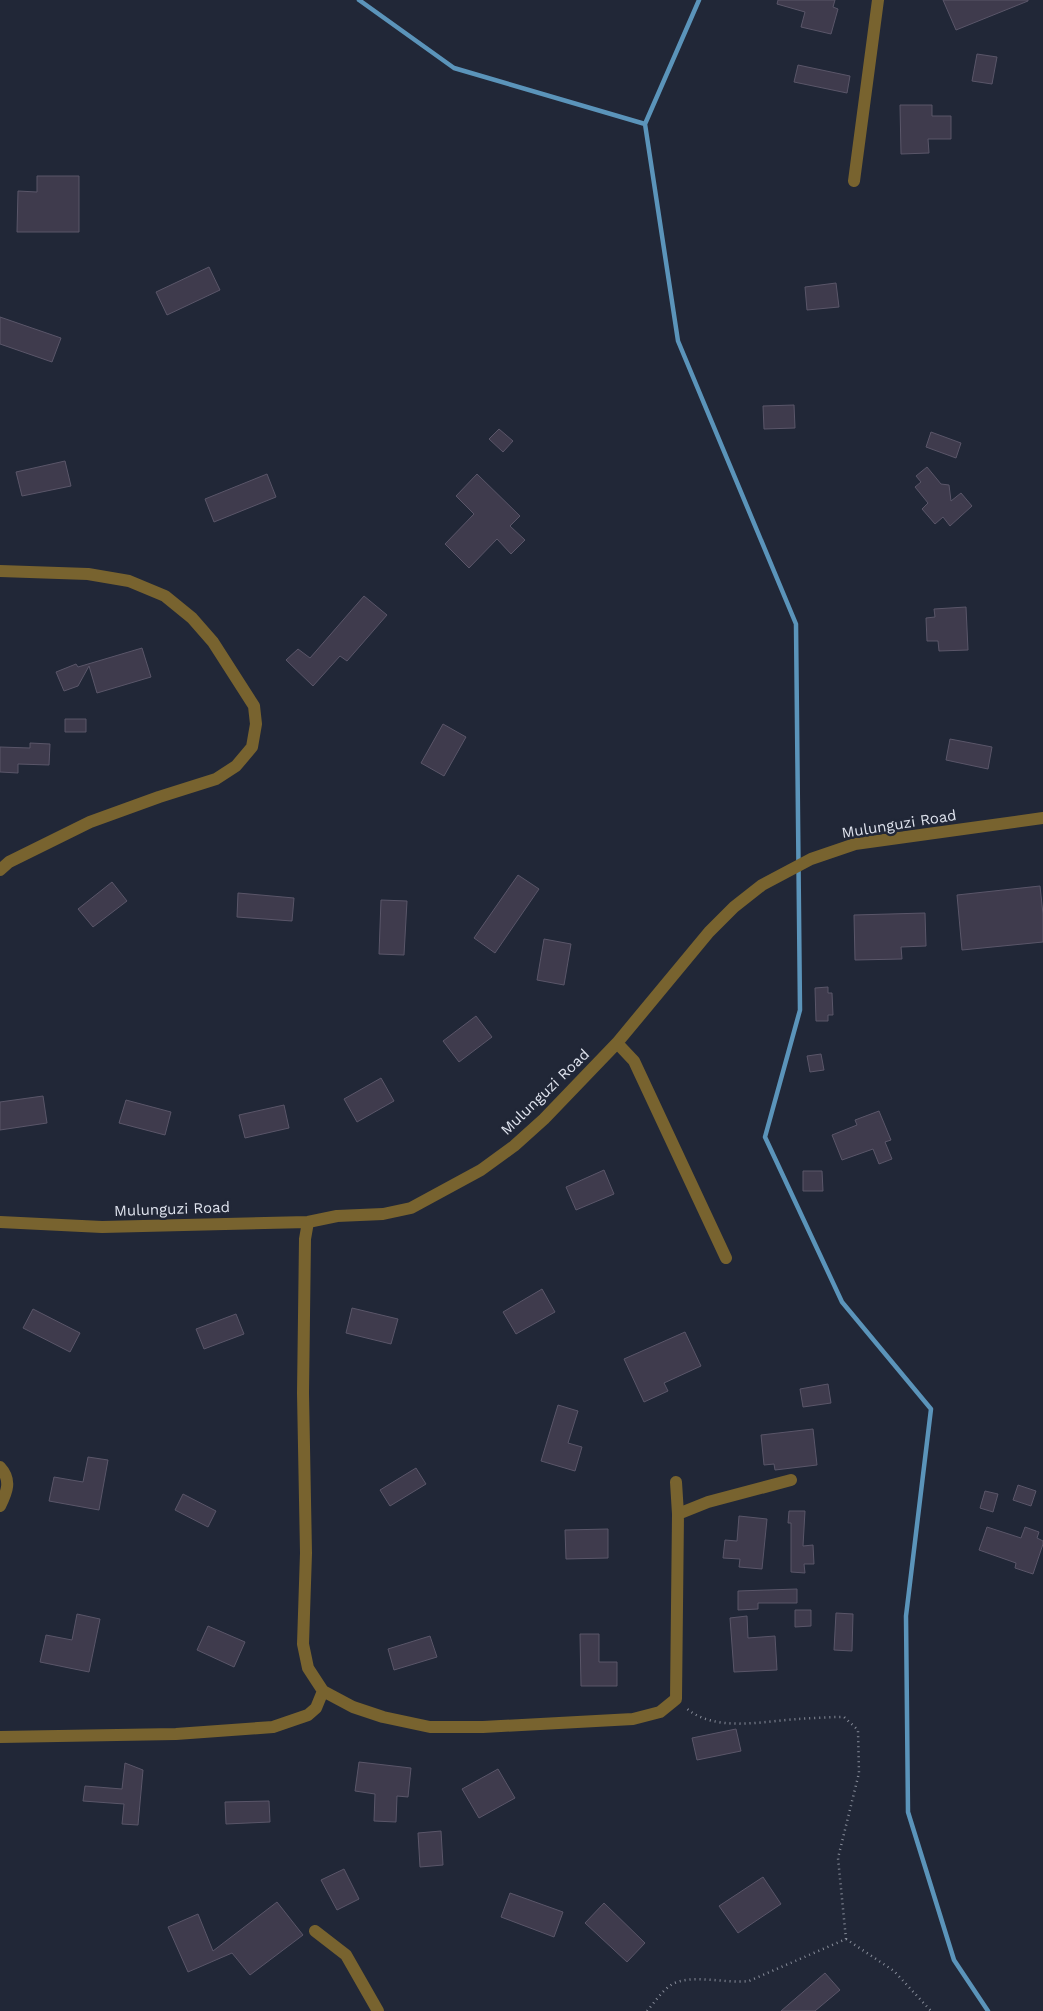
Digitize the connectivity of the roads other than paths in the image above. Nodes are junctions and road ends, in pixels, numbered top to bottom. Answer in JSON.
{"nodes":[{"id":1,"x":878,"y":0,"type":"edge"},
{"id":2,"x":854,"y":181,"type":"dead end"},
{"id":3,"x":0,"y":571,"type":"edge"},
{"id":4,"x":1043,"y":818,"type":"edge"},
{"id":5,"x":0,"y":870,"type":"edge"},
{"id":6,"x":617,"y":1043,"type":"junction"},
{"id":7,"x":0,"y":1222,"type":"edge"},
{"id":8,"x":308,"y":1222,"type":"junction"},
{"id":9,"x":726,"y":1258,"type":"dead end"},
{"id":10,"x":0,"y":1467,"type":"edge"},
{"id":11,"x":791,"y":1480,"type":"dead end"},
{"id":12,"x":676,"y":1482,"type":"dead end"},
{"id":13,"x":0,"y":1506,"type":"edge"},
{"id":14,"x":678,"y":1514,"type":"junction"},
{"id":15,"x":323,"y":1691,"type":"junction"},
{"id":16,"x":0,"y":1738,"type":"edge"},
{"id":17,"x":315,"y":1931,"type":"dead end"},
{"id":18,"x":378,"y":2011,"type":"edge"}],
"edges":[{"from":1,"to":2,"type":"street"},
{"from":3,"to":5,"type":"street"},
{"from":4,"to":6,"type":"street","name":"Mulunguzi Road"},
{"from":6,"to":8,"type":"street","name":"Mulunguzi Road"},
{"from":6,"to":9,"type":"street"},
{"from":7,"to":8,"type":"street","name":"Mulunguzi Road"},
{"from":8,"to":15,"type":"street"},
{"from":10,"to":13,"type":"street"},
{"from":11,"to":14,"type":"street"},
{"from":12,"to":14,"type":"street"},
{"from":14,"to":15,"type":"street"},
{"from":15,"to":16,"type":"street"},
{"from":17,"to":18,"type":"street"}]}
